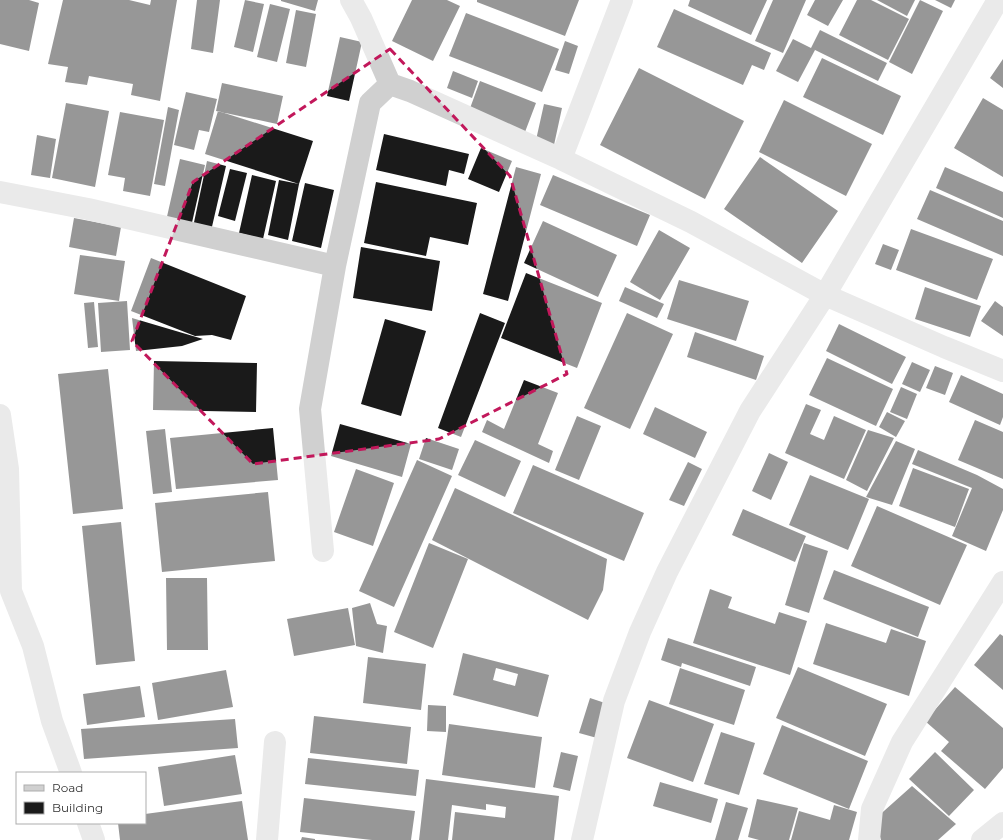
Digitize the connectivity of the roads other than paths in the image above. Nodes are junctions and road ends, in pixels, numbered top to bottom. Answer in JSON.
{"nodes":[{"id":1,"x":351,"y":0,"type":"edge"},
{"id":2,"x":622,"y":0,"type":"edge"},
{"id":3,"x":998,"y":0,"type":"edge"},
{"id":4,"x":390,"y":84,"type":"junction"},
{"id":5,"x":561,"y":159,"type":"junction"},
{"id":6,"x":0,"y":192,"type":"edge"},
{"id":7,"x":335,"y":266,"type":"junction"},
{"id":8,"x":824,"y":295,"type":"junction"},
{"id":9,"x":1003,"y":371,"type":"edge"},
{"id":10,"x":0,"y":415,"type":"edge"},
{"id":11,"x":323,"y":551,"type":"dead end"},
{"id":12,"x":1003,"y":582,"type":"edge"},
{"id":13,"x":275,"y":742,"type":"dead end"},
{"id":14,"x":70,"y":772,"type":"edge"},
{"id":15,"x":1003,"y":822,"type":"edge"},
{"id":16,"x":88,"y":824,"type":"edge"},
{"id":17,"x":94,"y":840,"type":"edge"},
{"id":18,"x":267,"y":840,"type":"edge"},
{"id":19,"x":582,"y":840,"type":"edge"},
{"id":20,"x":869,"y":840,"type":"edge"},
{"id":21,"x":982,"y":840,"type":"edge"}],
"edges":[{"from":1,"to":4,"type":"street"},
{"from":2,"to":5,"type":"street"},
{"from":3,"to":8,"type":"street"},
{"from":4,"to":5,"type":"street"},
{"from":4,"to":7,"type":"street"},
{"from":5,"to":8,"type":"street"},
{"from":6,"to":7,"type":"street"},
{"from":7,"to":11,"type":"street"},
{"from":8,"to":9,"type":"street"},
{"from":8,"to":19,"type":"street"},
{"from":10,"to":14,"type":"street"},
{"from":12,"to":20,"type":"street"},
{"from":13,"to":18,"type":"street"},
{"from":15,"to":21,"type":"street"},
{"from":16,"to":17,"type":"street"}]}
